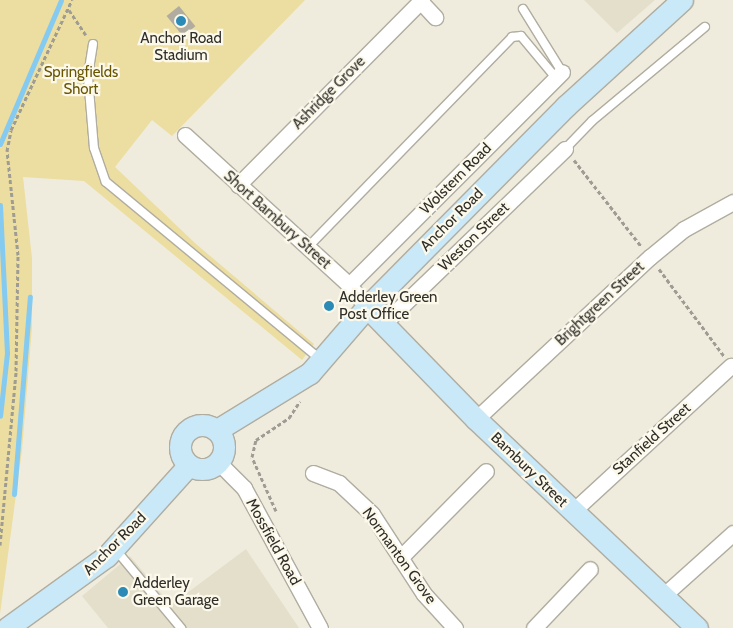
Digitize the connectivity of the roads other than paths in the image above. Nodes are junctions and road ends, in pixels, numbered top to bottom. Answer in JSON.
{"nodes":[{"id":1,"x":682,"y":0,"type":"edge"},
{"id":2,"x":422,"y":1,"type":"edge"},
{"id":3,"x":523,"y":9,"type":"dead end"},
{"id":4,"x":435,"y":17,"type":"dead end"},
{"id":5,"x":705,"y":27,"type":"dead end"},
{"id":6,"x":93,"y":44,"type":"road end"},
{"id":7,"x":559,"y":75,"type":"junction"},
{"id":8,"x":185,"y":135,"type":"dead end"},
{"id":9,"x":565,"y":149,"type":"joint"},
{"id":10,"x":238,"y":185,"type":"junction"},
{"id":11,"x":733,"y":202,"type":"edge"},
{"id":12,"x":308,"y":247,"type":"junction"},
{"id":13,"x":349,"y":285,"type":"junction"},
{"id":14,"x":367,"y":306,"type":"junction"},
{"id":15,"x":382,"y":325,"type":"junction"},
{"id":16,"x":322,"y":361,"type":"junction"},
{"id":17,"x":731,"y":366,"type":"road end"},
{"id":18,"x":476,"y":419,"type":"junction"},
{"id":19,"x":216,"y":430,"type":"junction"},
{"id":20,"x":218,"y":462,"type":"junction"},
{"id":21,"x":189,"y":465,"type":"junction"},
{"id":22,"x":486,"y":471,"type":"dead end"},
{"id":23,"x":314,"y":473,"type":"dead end"},
{"id":24,"x":572,"y":512,"type":"junction"},
{"id":25,"x":733,"y":533,"type":"edge"},
{"id":26,"x":115,"y":548,"type":"junction"},
{"id":27,"x":400,"y":558,"type":"junction"},
{"id":28,"x":590,"y":569,"type":"dead end"},
{"id":29,"x":664,"y":595,"type":"junction"},
{"id":30,"x":7,"y":628,"type":"edge"},
{"id":31,"x":181,"y":628,"type":"edge"},
{"id":32,"x":320,"y":628,"type":"edge"},
{"id":33,"x":454,"y":628,"type":"edge"},
{"id":34,"x":534,"y":628,"type":"edge"},
{"id":35,"x":697,"y":628,"type":"edge"}],
"edges":[{"from":1,"to":14,"type":"main road","name":"Anchor Road"},
{"from":2,"to":4,"type":"street","name":"Ashridge Grove"},
{"from":2,"to":10,"type":"street","name":"Ashridge Grove"},
{"from":3,"to":7,"type":"lane"},
{"from":5,"to":9,"type":"lane"},
{"from":6,"to":16,"type":"lane"},
{"from":7,"to":12,"type":"lane"},
{"from":7,"to":13,"type":"street","name":"Wolstern Road"},
{"from":8,"to":10,"type":"street","name":"Short Bambury Street"},
{"from":9,"to":15,"type":"street","name":"Weston Street"},
{"from":10,"to":12,"type":"street","name":"Short Bambury Street"},
{"from":11,"to":18,"type":"street","name":"Brightgreen Street"},
{"from":12,"to":13,"type":"street","name":"Short Bambury Street"},
{"from":13,"to":14,"type":"street","name":"Short Bambury Street"},
{"from":14,"to":15,"type":"main road","name":"Bambury Street"},
{"from":14,"to":16,"type":"main road","name":"Anchor Road"},
{"from":15,"to":18,"type":"main road","name":"Bambury Street"},
{"from":16,"to":19,"type":"main road","name":"Anchor Road"},
{"from":17,"to":24,"type":"street","name":"Stanfield Street"},
{"from":18,"to":24,"type":"main road","name":"Bambury Street"},
{"from":19,"to":20,"type":"main road"},
{"from":19,"to":21,"type":"main road"},
{"from":20,"to":21,"type":"main road"},
{"from":20,"to":32,"type":"street","name":"Mossfield Road"},
{"from":21,"to":26,"type":"main road","name":"Anchor Road"},
{"from":22,"to":27,"type":"street"},
{"from":23,"to":27,"type":"street","name":"Normanton Grove"},
{"from":24,"to":29,"type":"main road","name":"Bambury Street"},
{"from":25,"to":29,"type":"street"},
{"from":26,"to":30,"type":"main road","name":"Anchor Road"},
{"from":26,"to":31,"type":"lane"},
{"from":27,"to":33,"type":"street","name":"Normanton Grove"},
{"from":28,"to":34,"type":"street"},
{"from":29,"to":35,"type":"main road","name":"Bambury Street"}]}
